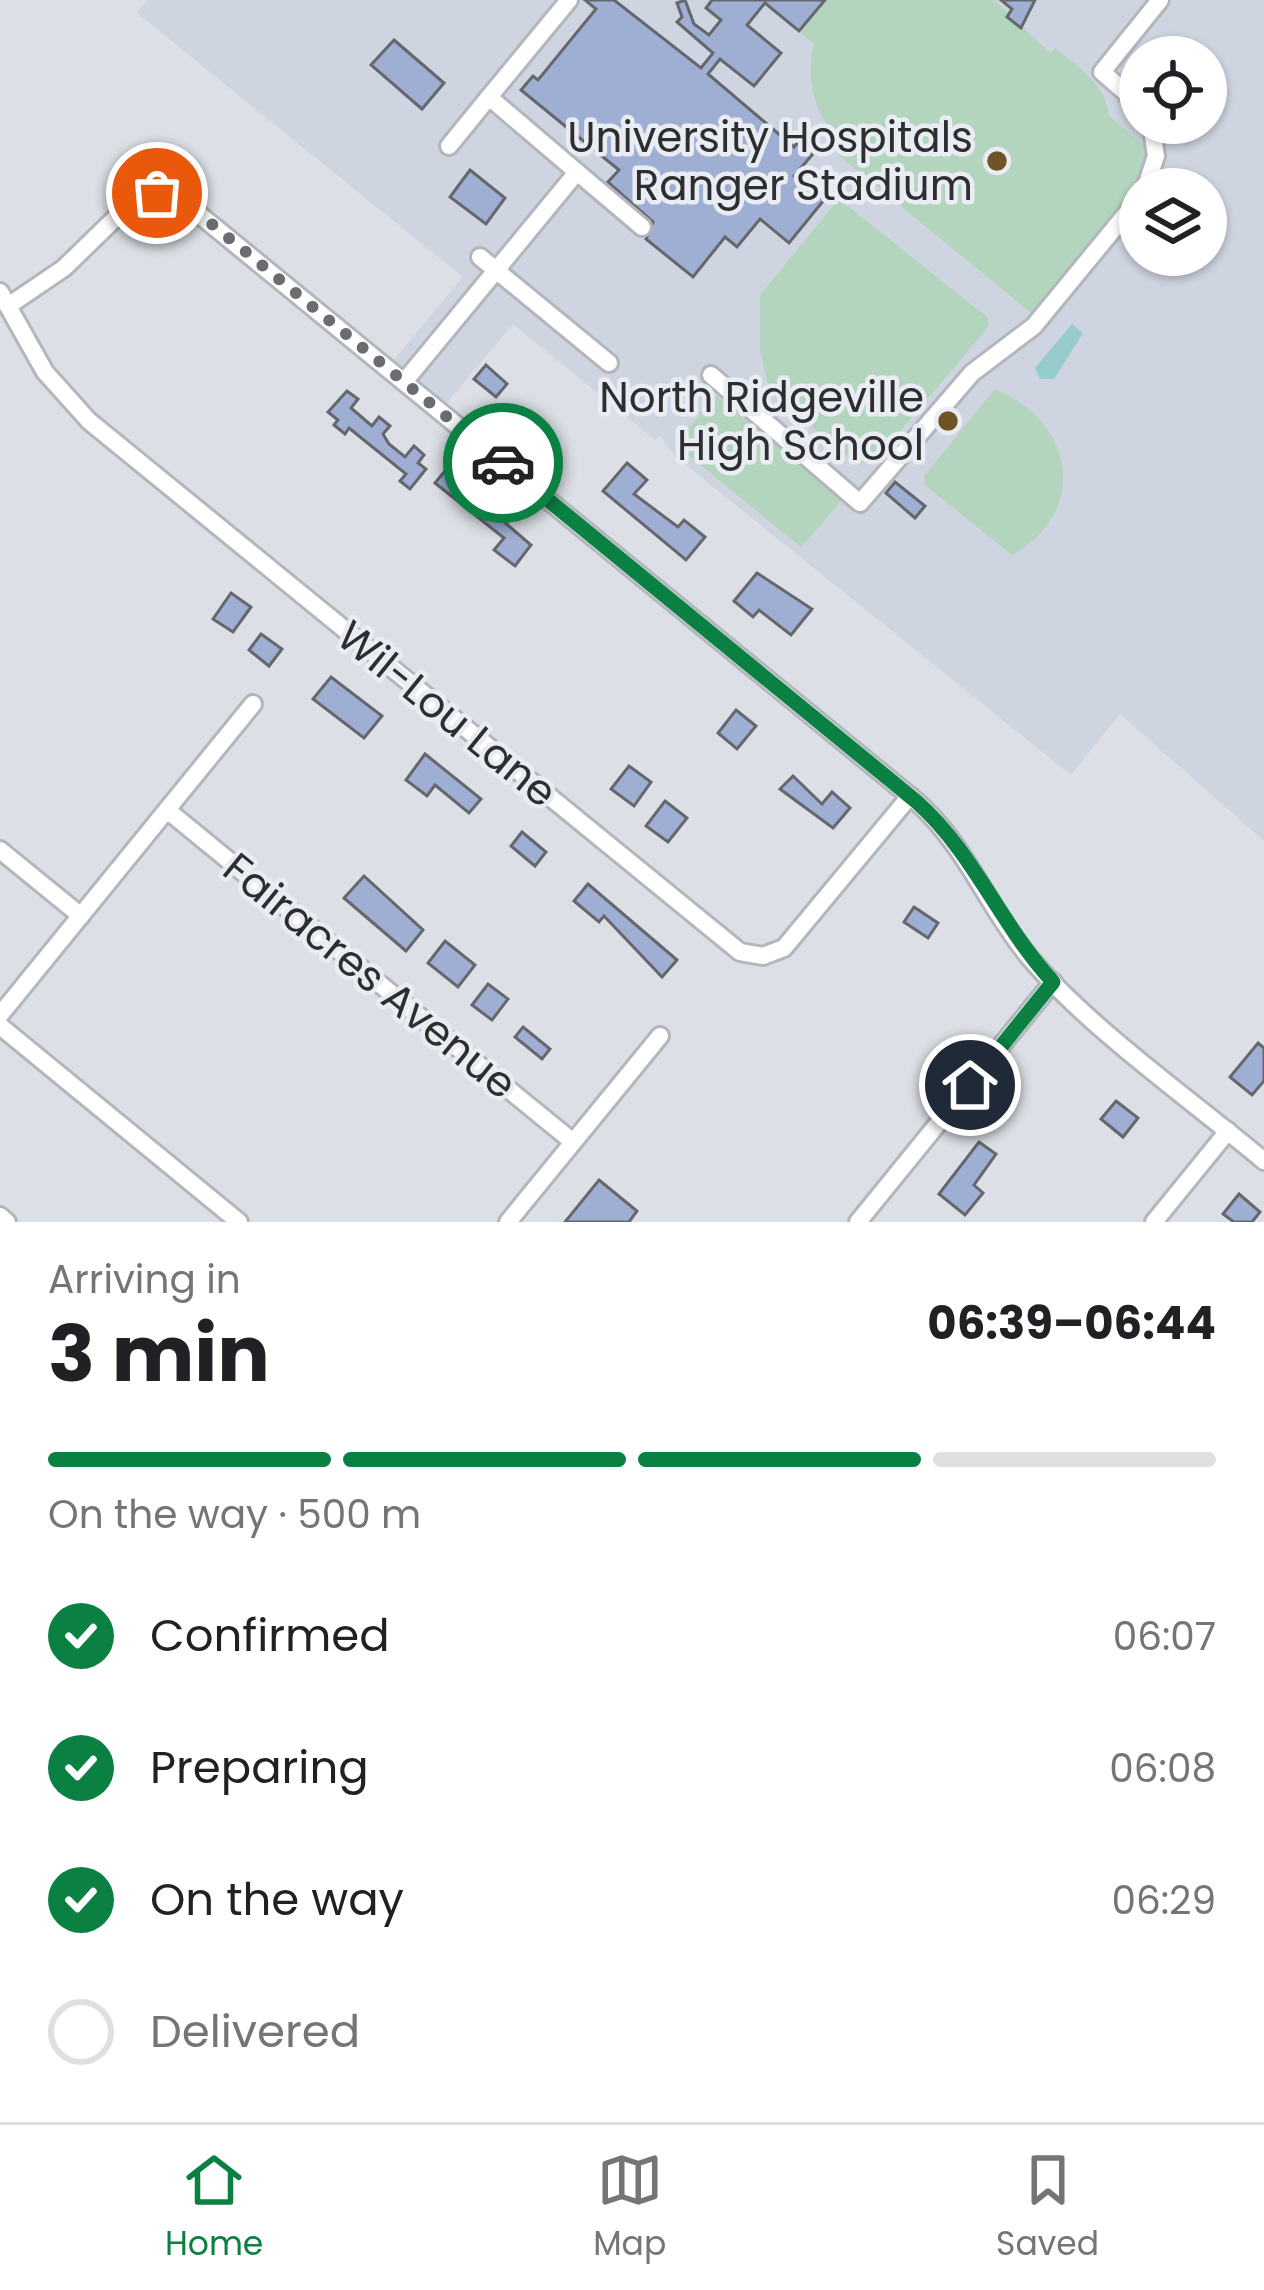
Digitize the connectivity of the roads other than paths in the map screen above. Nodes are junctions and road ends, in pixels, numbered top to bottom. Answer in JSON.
{"nodes":[{"id":1,"x":569,"y":0,"type":"edge"},
{"id":2,"x":1160,"y":0,"type":"edge"},
{"id":3,"x":1131,"y":36,"type":"edge"},
{"id":4,"x":1119,"y":51,"type":"edge"},
{"id":5,"x":1119,"y":87,"type":"edge"},
{"id":6,"x":489,"y":98,"type":"junction"},
{"id":7,"x":449,"y":146,"type":"dead end"},
{"id":8,"x":577,"y":172,"type":"junction"},
{"id":9,"x":1119,"y":223,"type":"edge"},
{"id":10,"x":642,"y":226,"type":"dead end"},
{"id":11,"x":480,"y":257,"type":"dead end"},
{"id":12,"x":496,"y":270,"type":"junction"},
{"id":13,"x":4,"y":299,"type":"edge"},
{"id":14,"x":609,"y":363,"type":"dead end"},
{"id":15,"x":711,"y":375,"type":"dead end"},
{"id":16,"x":404,"y":382,"type":"junction"},
{"id":17,"x":253,"y":704,"type":"dead end"},
{"id":18,"x":910,"y":796,"type":"junction"},
{"id":19,"x":167,"y":810,"type":"junction"},
{"id":20,"x":0,"y":850,"type":"edge"},
{"id":21,"x":81,"y":916,"type":"junction"},
{"id":22,"x":1053,"y":982,"type":"junction"},
{"id":23,"x":0,"y":1015,"type":"edge"},
{"id":24,"x":0,"y":1026,"type":"edge"},
{"id":25,"x":659,"y":1036,"type":"dead end"},
{"id":26,"x":1228,"y":1131,"type":"junction"},
{"id":27,"x":573,"y":1142,"type":"junction"},
{"id":28,"x":1264,"y":1161,"type":"edge"},
{"id":29,"x":239,"y":1222,"type":"edge"},
{"id":30,"x":508,"y":1222,"type":"edge"},
{"id":31,"x":858,"y":1222,"type":"edge"},
{"id":32,"x":1154,"y":1222,"type":"edge"}],
"edges":[{"from":1,"to":6,"type":"street"},
{"from":2,"to":3,"type":"street"},
{"from":4,"to":5,"type":"street"},
{"from":6,"to":7,"type":"street"},
{"from":6,"to":8,"type":"street"},
{"from":8,"to":10,"type":"street"},
{"from":8,"to":12,"type":"street"},
{"from":9,"to":15,"type":"street"},
{"from":11,"to":12,"type":"street"},
{"from":12,"to":14,"type":"street"},
{"from":12,"to":16,"type":"street"},
{"from":13,"to":16,"type":"street"},
{"from":13,"to":18,"type":"street","name":"Wil-Lou Lane"},
{"from":16,"to":18,"type":"street"},
{"from":17,"to":19,"type":"street"},
{"from":18,"to":22,"type":"street"},
{"from":19,"to":21,"type":"street"},
{"from":19,"to":27,"type":"street","name":"Fairacres Avenue"},
{"from":20,"to":21,"type":"street"},
{"from":21,"to":23,"type":"street"},
{"from":22,"to":26,"type":"street"},
{"from":22,"to":31,"type":"street"},
{"from":24,"to":29,"type":"street"},
{"from":25,"to":27,"type":"street"},
{"from":26,"to":28,"type":"street"},
{"from":26,"to":32,"type":"street"},
{"from":27,"to":30,"type":"street"}]}
